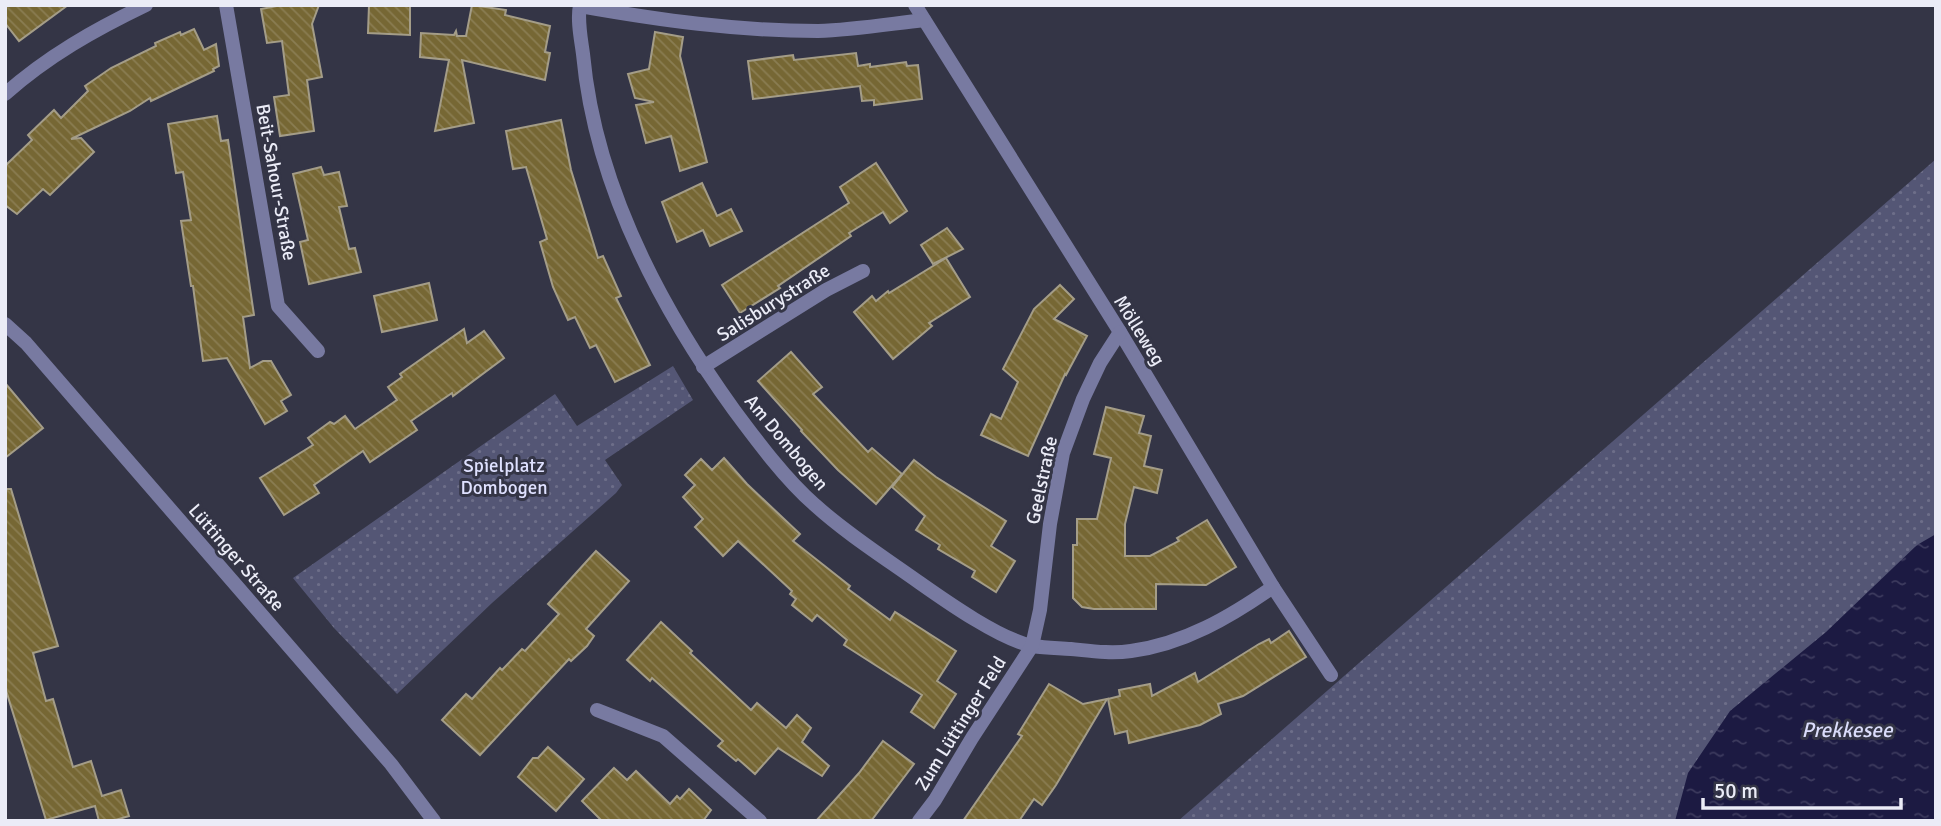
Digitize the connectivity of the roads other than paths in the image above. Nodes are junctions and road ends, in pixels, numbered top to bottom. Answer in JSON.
{"nodes":[{"id":1,"x":146,"y":5,"type":"edge"},
{"id":2,"x":226,"y":5,"type":"edge"},
{"id":3,"x":915,"y":5,"type":"edge"},
{"id":4,"x":580,"y":6,"type":"edge"},
{"id":5,"x":924,"y":20,"type":"junction"},
{"id":6,"x":5,"y":94,"type":"edge"},
{"id":7,"x":863,"y":271,"type":"dead end"},
{"id":8,"x":5,"y":324,"type":"edge"},
{"id":9,"x":1120,"y":332,"type":"junction"},
{"id":10,"x":318,"y":351,"type":"dead end"},
{"id":11,"x":703,"y":368,"type":"junction"},
{"id":12,"x":1273,"y":587,"type":"junction"},
{"id":13,"x":1032,"y":646,"type":"junction"},
{"id":14,"x":1331,"y":675,"type":"dead end"},
{"id":15,"x":597,"y":710,"type":"dead end"},
{"id":16,"x":434,"y":821,"type":"edge"},
{"id":17,"x":760,"y":821,"type":"edge"},
{"id":18,"x":919,"y":821,"type":"edge"}],
"edges":[{"from":1,"to":6,"type":"street"},
{"from":2,"to":10,"type":"street","name":"Beit-Sahour-Straße"},
{"from":3,"to":5,"type":"street","name":"Mölleweg"},
{"from":4,"to":5,"type":"street"},
{"from":4,"to":11,"type":"street","name":"Am Dombogen"},
{"from":5,"to":9,"type":"street","name":"Mölleweg"},
{"from":7,"to":11,"type":"street","name":"Salisburystraße"},
{"from":8,"to":16,"type":"street","name":"Lüttinger Straße"},
{"from":9,"to":12,"type":"street","name":"Mölleweg"},
{"from":9,"to":13,"type":"street","name":"Geelstraße"},
{"from":11,"to":13,"type":"street","name":"Am Dombogen"},
{"from":12,"to":13,"type":"street","name":"Am Dombogen"},
{"from":12,"to":14,"type":"street","name":"Mölleweg"},
{"from":13,"to":18,"type":"street","name":"Zum Lüttinger Feld"},
{"from":15,"to":17,"type":"street"}]}
